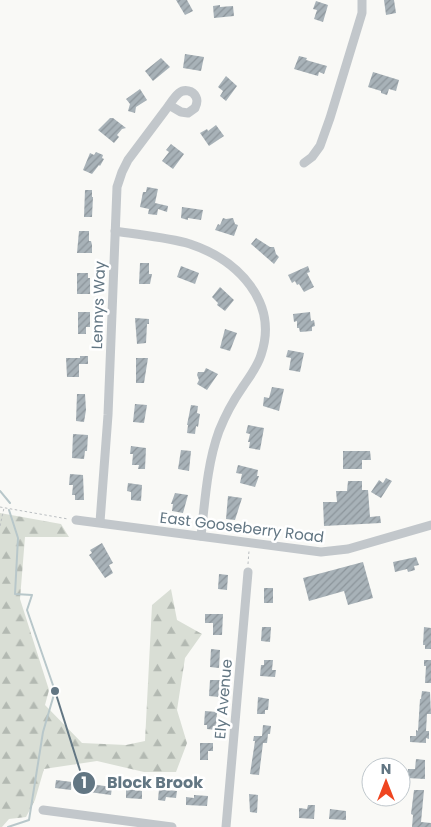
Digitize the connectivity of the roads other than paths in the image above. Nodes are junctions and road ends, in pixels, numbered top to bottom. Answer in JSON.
{"nodes":[{"id":1,"x":362,"y":0,"type":"edge"},
{"id":2,"x":169,"y":105,"type":"dead end"},
{"id":3,"x":304,"y":163,"type":"dead end"},
{"id":4,"x":115,"y":231,"type":"junction"},
{"id":5,"x":76,"y":520,"type":"road end"},
{"id":6,"x":100,"y":522,"type":"junction"},
{"id":7,"x":431,"y":526,"type":"edge"},
{"id":8,"x":201,"y":536,"type":"junction"},
{"id":9,"x":248,"y":572,"type":"road end"},
{"id":10,"x":43,"y":810,"type":"dead end"},
{"id":11,"x":172,"y":827,"type":"edge"},
{"id":12,"x":226,"y":827,"type":"edge"}],
"edges":[{"from":1,"to":3,"type":"street"},
{"from":2,"to":4,"type":"street","name":"Lennys Way"},
{"from":4,"to":6,"type":"street","name":"Lennys Way"},
{"from":4,"to":8,"type":"street"},
{"from":5,"to":6,"type":"street","name":"East Gooseberry Road"},
{"from":6,"to":8,"type":"street","name":"East Gooseberry Road"},
{"from":7,"to":8,"type":"street","name":"East Gooseberry Road"},
{"from":9,"to":12,"type":"street","name":"Ely Avenue"},
{"from":10,"to":11,"type":"street"}]}
